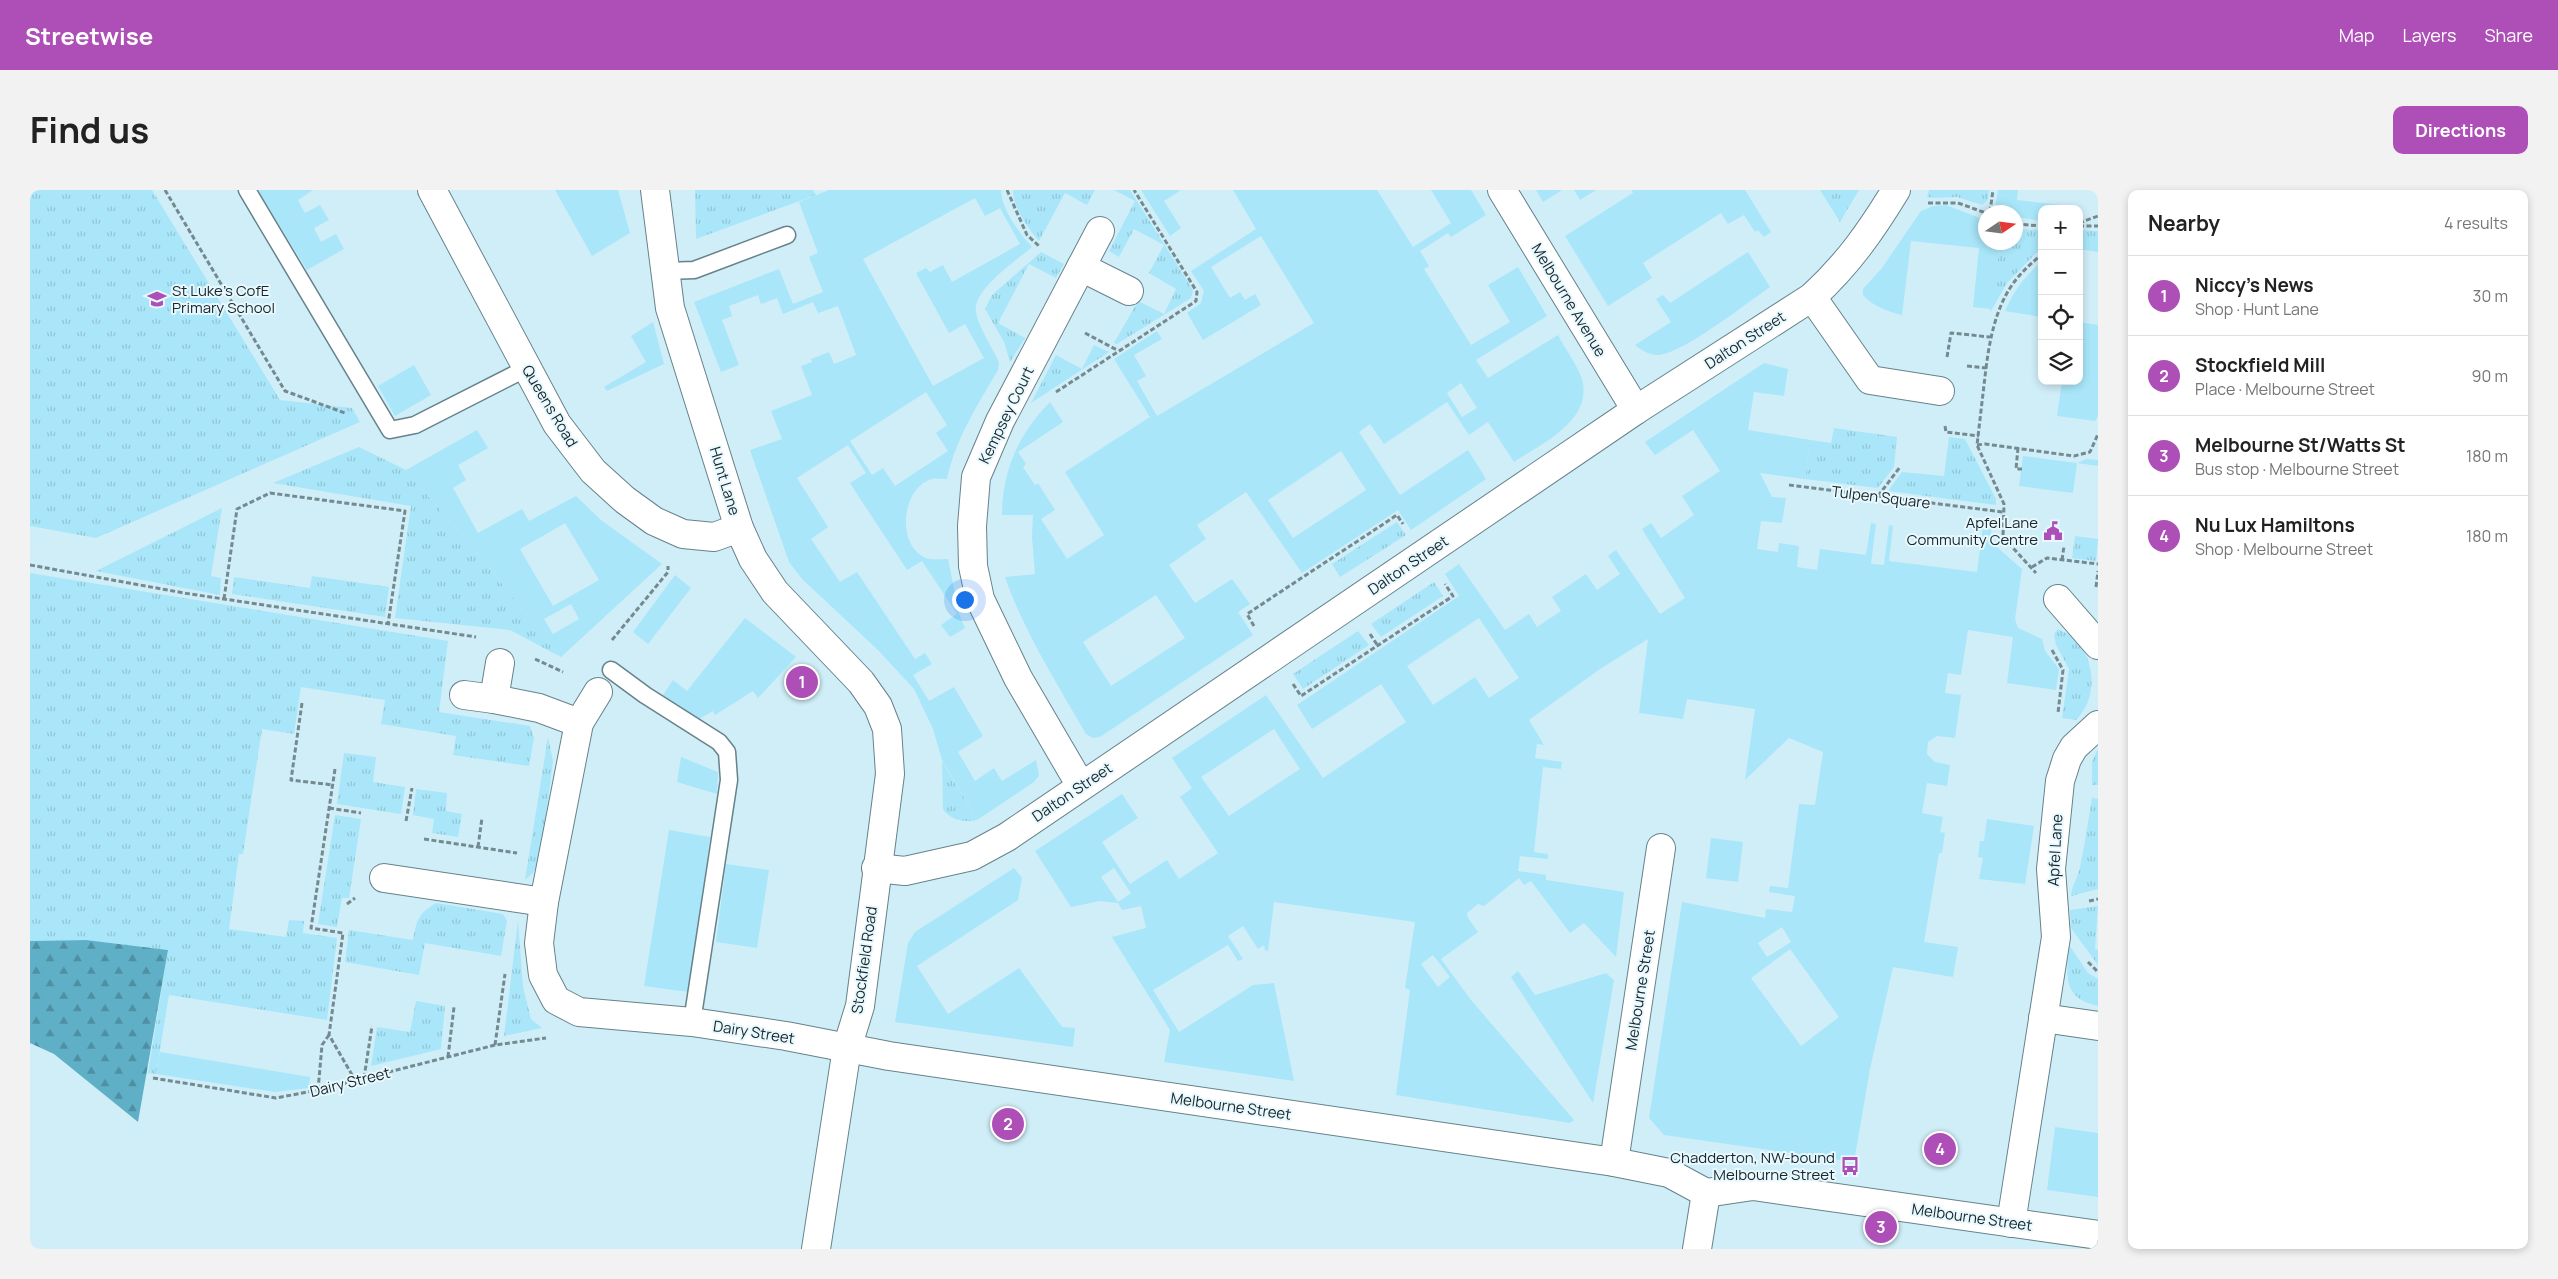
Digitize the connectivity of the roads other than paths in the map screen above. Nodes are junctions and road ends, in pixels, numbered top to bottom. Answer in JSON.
{"nodes":[{"id":1,"x":247,"y":190,"type":"edge"},
{"id":2,"x":655,"y":190,"type":"edge"},
{"id":3,"x":1502,"y":190,"type":"edge"},
{"id":4,"x":1896,"y":190,"type":"edge"},
{"id":5,"x":435,"y":191,"type":"edge"},
{"id":6,"x":1100,"y":231,"type":"dead end"},
{"id":7,"x":787,"y":235,"type":"dead end"},
{"id":8,"x":1081,"y":267,"type":"junction"},
{"id":9,"x":666,"y":271,"type":"junction"},
{"id":10,"x":1129,"y":291,"type":"dead end"},
{"id":11,"x":1812,"y":296,"type":"junction"},
{"id":12,"x":527,"y":368,"type":"junction"},
{"id":13,"x":1940,"y":391,"type":"dead end"},
{"id":14,"x":1636,"y":410,"type":"junction"},
{"id":15,"x":739,"y":528,"type":"junction"},
{"id":16,"x":2058,"y":599,"type":"dead end"},
{"id":17,"x":2098,"y":645,"type":"edge"},
{"id":18,"x":500,"y":663,"type":"dead end"},
{"id":19,"x":605,"y":681,"type":"joint"},
{"id":20,"x":464,"y":695,"type":"dead end"},
{"id":21,"x":494,"y":699,"type":"junction"},
{"id":22,"x":579,"y":724,"type":"junction"},
{"id":23,"x":2098,"y":725,"type":"edge"},
{"id":24,"x":887,"y":729,"type":"joint"},
{"id":25,"x":1081,"y":786,"type":"junction"},
{"id":26,"x":1661,"y":848,"type":"dead end"},
{"id":27,"x":876,"y":868,"type":"junction"},
{"id":28,"x":384,"y":878,"type":"dead end"},
{"id":29,"x":544,"y":902,"type":"junction"},
{"id":30,"x":2043,"y":1018,"type":"junction"},
{"id":31,"x":692,"y":1022,"type":"junction"},
{"id":32,"x":2098,"y":1026,"type":"edge"},
{"id":33,"x":848,"y":1048,"type":"junction"},
{"id":34,"x":1614,"y":1162,"type":"junction"},
{"id":35,"x":1706,"y":1194,"type":"junction"},
{"id":36,"x":2011,"y":1223,"type":"junction"},
{"id":37,"x":2098,"y":1235,"type":"edge"},
{"id":38,"x":816,"y":1249,"type":"edge"},
{"id":39,"x":1696,"y":1249,"type":"edge"}],
"edges":[{"from":1,"to":12,"type":"lane"},
{"from":2,"to":9,"type":"street","name":"Hunt Lane"},
{"from":3,"to":14,"type":"street","name":"Melbourne Avenue"},
{"from":4,"to":11,"type":"street","name":"Dalton Street"},
{"from":5,"to":12,"type":"street","name":"Queens Road"},
{"from":6,"to":8,"type":"street","name":"Kempsey Court"},
{"from":7,"to":9,"type":"lane"},
{"from":8,"to":10,"type":"street"},
{"from":8,"to":25,"type":"street","name":"Kempsey Court"},
{"from":9,"to":15,"type":"street","name":"Hunt Lane"},
{"from":11,"to":13,"type":"street"},
{"from":11,"to":14,"type":"street","name":"Dalton Street"},
{"from":12,"to":15,"type":"street","name":"Queens Road"},
{"from":14,"to":25,"type":"street","name":"Dalton Street"},
{"from":15,"to":24,"type":"street","name":"Hunt Lane"},
{"from":16,"to":17,"type":"street"},
{"from":18,"to":21,"type":"street"},
{"from":19,"to":22,"type":"street","name":"Dairy Street"},
{"from":19,"to":31,"type":"lane"},
{"from":20,"to":21,"type":"street"},
{"from":21,"to":22,"type":"street"},
{"from":22,"to":29,"type":"street","name":"Dairy Street"},
{"from":23,"to":30,"type":"street","name":"Apfel Lane"},
{"from":24,"to":27,"type":"street","name":"Stockfield Road"},
{"from":25,"to":27,"type":"street","name":"Dalton Street"},
{"from":26,"to":34,"type":"street","name":"Melbourne Street"},
{"from":27,"to":33,"type":"street","name":"Stockfield Road"},
{"from":28,"to":29,"type":"street"},
{"from":29,"to":31,"type":"street","name":"Dairy Street"},
{"from":30,"to":32,"type":"street"},
{"from":30,"to":36,"type":"street","name":"Apfel Lane"},
{"from":31,"to":33,"type":"street","name":"Dairy Street"},
{"from":33,"to":34,"type":"street","name":"Melbourne Street"},
{"from":33,"to":38,"type":"street","name":"Stockfield Road"},
{"from":34,"to":35,"type":"street","name":"Melbourne Street"},
{"from":35,"to":36,"type":"street","name":"Melbourne Street"},
{"from":35,"to":39,"type":"street"},
{"from":36,"to":37,"type":"street","name":"Melbourne Street"}]}
